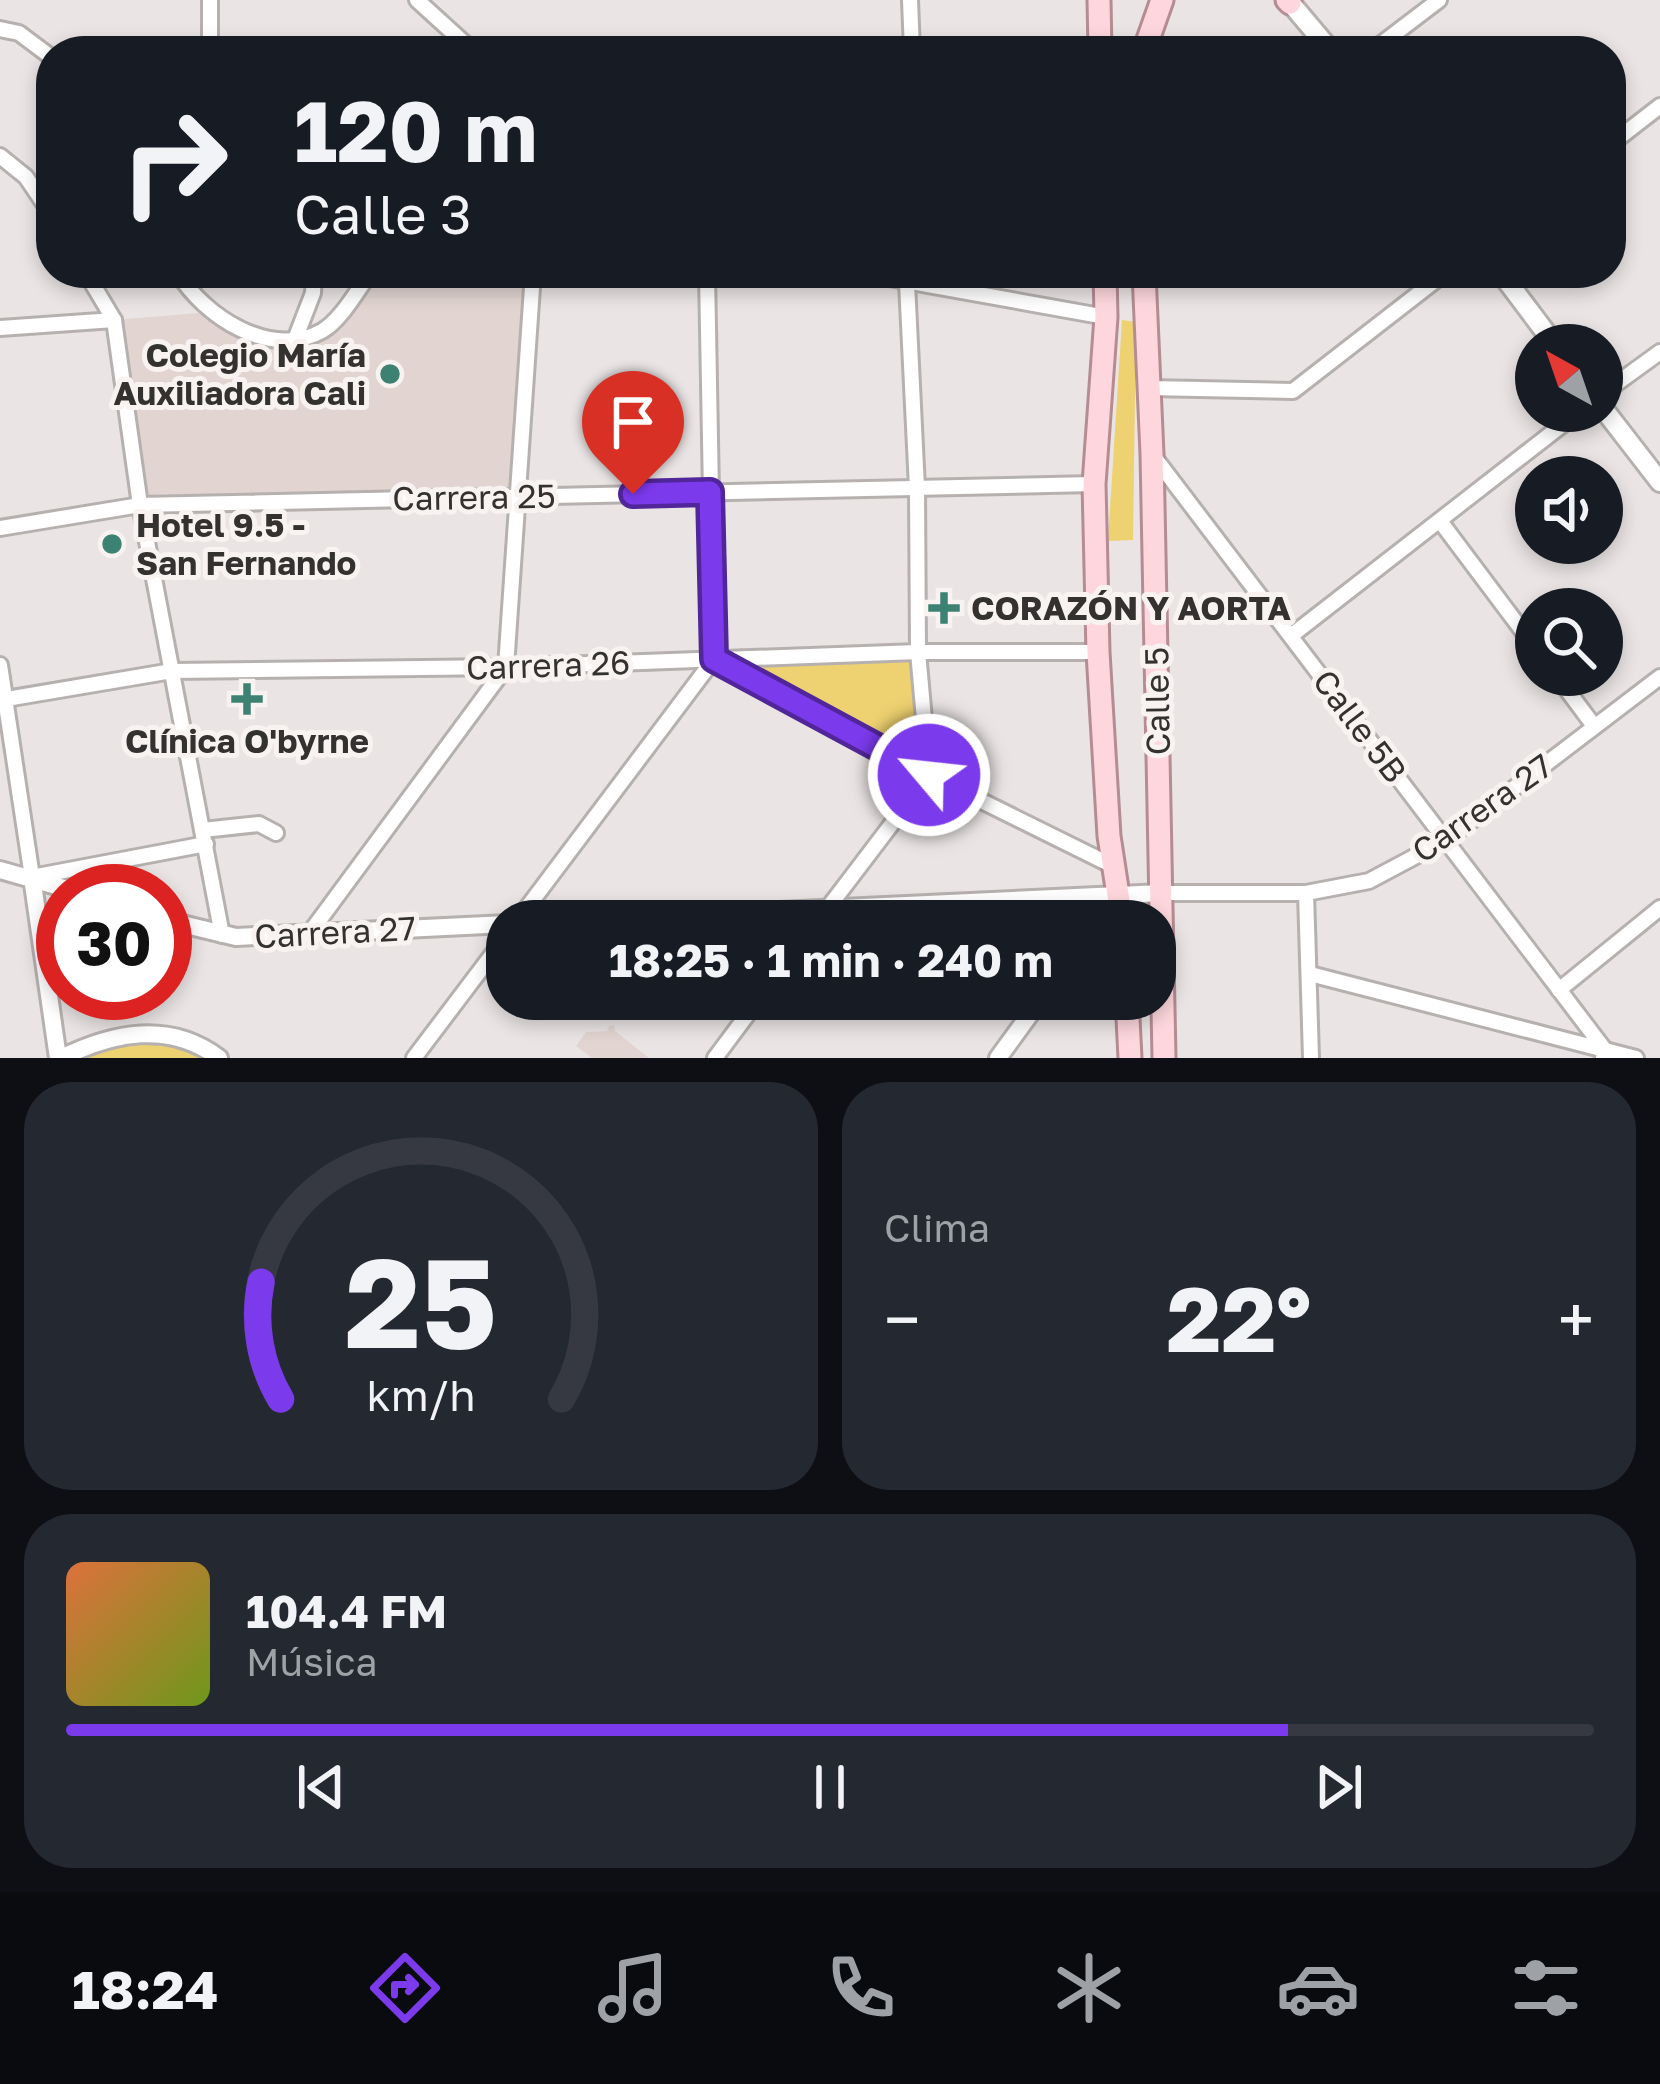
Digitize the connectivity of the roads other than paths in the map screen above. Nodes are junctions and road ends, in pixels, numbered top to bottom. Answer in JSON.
{"nodes":[{"id":1,"x":210,"y":0,"type":"edge"},
{"id":2,"x":417,"y":0,"type":"edge"},
{"id":3,"x":910,"y":0,"type":"edge"},
{"id":4,"x":1099,"y":0,"type":"edge"},
{"id":5,"x":1162,"y":0,"type":"edge"},
{"id":6,"x":1439,"y":0,"type":"edge"},
{"id":7,"x":1289,"y":1,"type":"edge"},
{"id":8,"x":0,"y":29,"type":"edge"},
{"id":9,"x":210,"y":36,"type":"edge"},
{"id":10,"x":457,"y":36,"type":"edge"},
{"id":11,"x":911,"y":36,"type":"edge"},
{"id":12,"x":1100,"y":36,"type":"edge"},
{"id":13,"x":1149,"y":36,"type":"edge"},
{"id":14,"x":1318,"y":36,"type":"edge"},
{"id":15,"x":1392,"y":36,"type":"edge"},
{"id":16,"x":36,"y":46,"type":"edge"},
{"id":17,"x":1660,"y":106,"type":"edge"},
{"id":18,"x":1626,"y":132,"type":"edge"},
{"id":19,"x":0,"y":156,"type":"edge"},
{"id":20,"x":36,"y":192,"type":"edge"},
{"id":21,"x":95,"y":288,"type":"edge"},
{"id":22,"x":190,"y":288,"type":"edge"},
{"id":23,"x":313,"y":288,"type":"edge"},
{"id":24,"x":358,"y":288,"type":"edge"},
{"id":25,"x":532,"y":288,"type":"edge"},
{"id":26,"x":707,"y":288,"type":"edge"},
{"id":27,"x":907,"y":288,"type":"edge"},
{"id":28,"x":931,"y":288,"type":"edge"},
{"id":29,"x":1105,"y":288,"type":"edge"},
{"id":30,"x":1145,"y":288,"type":"edge"},
{"id":31,"x":1426,"y":288,"type":"edge"},
{"id":32,"x":1512,"y":288,"type":"edge"},
{"id":33,"x":1106,"y":317,"type":"junction"},
{"id":34,"x":114,"y":320,"type":"junction"},
{"id":35,"x":1539,"y":324,"type":"edge"},
{"id":36,"x":0,"y":328,"type":"edge"},
{"id":37,"x":296,"y":337,"type":"junction"},
{"id":38,"x":1660,"y":352,"type":"edge"},
{"id":39,"x":1623,"y":379,"type":"edge"},
{"id":40,"x":1149,"y":388,"type":"junction"},
{"id":41,"x":1553,"y":432,"type":"edge"},
{"id":42,"x":1621,"y":432,"type":"edge"},
{"id":43,"x":1152,"y":454,"type":"junction"},
{"id":44,"x":1660,"y":482,"type":"edge"},
{"id":45,"x":1094,"y":484,"type":"junction"},
{"id":46,"x":917,"y":488,"type":"junction"},
{"id":47,"x":710,"y":492,"type":"junction"},
{"id":48,"x":517,"y":496,"type":"junction"},
{"id":49,"x":140,"y":505,"type":"junction"},
{"id":50,"x":1440,"y":521,"type":"junction"},
{"id":51,"x":0,"y":528,"type":"edge"},
{"id":52,"x":1515,"y":621,"type":"edge"},
{"id":53,"x":1292,"y":635,"type":"junction"},
{"id":54,"x":918,"y":652,"type":"junction"},
{"id":55,"x":1098,"y":652,"type":"junction"},
{"id":56,"x":714,"y":659,"type":"junction"},
{"id":57,"x":0,"y":665,"type":"edge"},
{"id":58,"x":506,"y":667,"type":"junction"},
{"id":59,"x":172,"y":671,"type":"junction"},
{"id":60,"x":1660,"y":677,"type":"edge"},
{"id":61,"x":1572,"y":696,"type":"edge"},
{"id":62,"x":3,"y":700,"type":"edge"},
{"id":63,"x":1594,"y":726,"type":"junction"},
{"id":64,"x":929,"y":775,"type":"junction"},
{"id":65,"x":276,"y":833,"type":"dead end"},
{"id":66,"x":204,"y":837,"type":"junction"},
{"id":67,"x":1446,"y":840,"type":"junction"},
{"id":68,"x":1115,"y":867,"type":"junction"},
{"id":69,"x":0,"y":869,"type":"edge"},
{"id":70,"x":32,"y":878,"type":"junction"},
{"id":71,"x":36,"y":879,"type":"edge"},
{"id":72,"x":1306,"y":892,"type":"junction"},
{"id":73,"x":1119,"y":893,"type":"junction"},
{"id":74,"x":1162,"y":893,"type":"junction"},
{"id":75,"x":533,"y":900,"type":"edge"},
{"id":76,"x":833,"y":900,"type":"edge"},
{"id":77,"x":1024,"y":900,"type":"edge"},
{"id":78,"x":1114,"y":900,"type":"edge"},
{"id":79,"x":1120,"y":900,"type":"edge"},
{"id":80,"x":1660,"y":908,"type":"edge"},
{"id":81,"x":486,"y":925,"type":"edge"},
{"id":82,"x":192,"y":927,"type":"edge"},
{"id":83,"x":310,"y":934,"type":"junction"},
{"id":84,"x":223,"y":935,"type":"junction"},
{"id":85,"x":486,"y":962,"type":"edge"},
{"id":86,"x":1310,"y":974,"type":"junction"},
{"id":87,"x":1559,"y":990,"type":"junction"},
{"id":88,"x":743,"y":1020,"type":"edge"},
{"id":89,"x":1026,"y":1020,"type":"edge"},
{"id":90,"x":1128,"y":1020,"type":"edge"},
{"id":91,"x":1604,"y":1054,"type":"edge"},
{"id":92,"x":60,"y":1058,"type":"edge"},
{"id":93,"x":219,"y":1058,"type":"edge"},
{"id":94,"x":414,"y":1058,"type":"edge"},
{"id":95,"x":715,"y":1058,"type":"edge"},
{"id":96,"x":998,"y":1058,"type":"edge"},
{"id":97,"x":1130,"y":1058,"type":"edge"},
{"id":98,"x":1164,"y":1058,"type":"edge"},
{"id":99,"x":1311,"y":1058,"type":"edge"},
{"id":100,"x":1636,"y":1058,"type":"edge"}],
"edges":[{"from":1,"to":9,"type":"street"},
{"from":2,"to":10,"type":"street"},
{"from":3,"to":11,"type":"street"},
{"from":4,"to":12,"type":"main road"},
{"from":5,"to":13,"type":"main road"},
{"from":6,"to":15,"type":"street"},
{"from":7,"to":14,"type":"main road"},
{"from":8,"to":16,"type":"street"},
{"from":17,"to":18,"type":"street"},
{"from":19,"to":20,"type":"street"},
{"from":21,"to":34,"type":"street"},
{"from":22,"to":37,"type":"street"},
{"from":23,"to":37,"type":"street"},
{"from":24,"to":37,"type":"street"},
{"from":25,"to":48,"type":"street"},
{"from":26,"to":47,"type":"street"},
{"from":27,"to":46,"type":"street"},
{"from":28,"to":33,"type":"street"},
{"from":29,"to":33,"type":"main road","name":"Calle 5"},
{"from":30,"to":40,"type":"main road","name":"Calle 5"},
{"from":31,"to":40,"type":"street"},
{"from":32,"to":35,"type":"main road"},
{"from":33,"to":45,"type":"main road","name":"Calle 5"},
{"from":34,"to":36,"type":"street"},
{"from":34,"to":49,"type":"street"},
{"from":38,"to":39,"type":"street"},
{"from":40,"to":43,"type":"main road","name":"Calle 5"},
{"from":41,"to":50,"type":"street"},
{"from":42,"to":44,"type":"main road"},
{"from":43,"to":53,"type":"street","name":"Calle 5B"},
{"from":43,"to":74,"type":"main road","name":"Calle 5"},
{"from":45,"to":46,"type":"street","name":"Carrera 25"},
{"from":45,"to":55,"type":"main road","name":"Calle 5"},
{"from":46,"to":47,"type":"street","name":"Carrera 25"},
{"from":46,"to":54,"type":"street"},
{"from":47,"to":48,"type":"street","name":"Carrera 25"},
{"from":47,"to":56,"type":"street"},
{"from":48,"to":49,"type":"street","name":"Carrera 25"},
{"from":48,"to":58,"type":"street"},
{"from":49,"to":51,"type":"street","name":"Carrera 25"},
{"from":49,"to":59,"type":"street"},
{"from":50,"to":52,"type":"street"},
{"from":50,"to":53,"type":"street"},
{"from":53,"to":67,"type":"street","name":"Calle 5B"},
{"from":54,"to":55,"type":"street","name":"Carrera 26"},
{"from":54,"to":56,"type":"street","name":"Carrera 26"},
{"from":54,"to":64,"type":"street"},
{"from":55,"to":68,"type":"main road","name":"Calle 5"},
{"from":56,"to":58,"type":"street","name":"Carrera 26"},
{"from":56,"to":64,"type":"street"},
{"from":56,"to":75,"type":"street"},
{"from":57,"to":62,"type":"street"},
{"from":58,"to":59,"type":"street","name":"Carrera 26"},
{"from":58,"to":83,"type":"street"},
{"from":59,"to":62,"type":"street","name":"Carrera 26"},
{"from":59,"to":66,"type":"street"},
{"from":60,"to":63,"type":"street","name":"Carrera 27"},
{"from":61,"to":63,"type":"street"},
{"from":62,"to":70,"type":"street"},
{"from":63,"to":67,"type":"street","name":"Carrera 27"},
{"from":64,"to":68,"type":"street"},
{"from":64,"to":76,"type":"street"},
{"from":65,"to":66,"type":"street"},
{"from":66,"to":70,"type":"street"},
{"from":66,"to":84,"type":"street"},
{"from":67,"to":72,"type":"street","name":"Carrera 27"},
{"from":67,"to":87,"type":"street","name":"Calle 5B"},
{"from":68,"to":73,"type":"main road","name":"Calle 5"},
{"from":69,"to":70,"type":"street"},
{"from":70,"to":71,"type":"street"},
{"from":70,"to":92,"type":"street"},
{"from":72,"to":74,"type":"street","name":"Carrera 27"},
{"from":72,"to":86,"type":"street"},
{"from":73,"to":74,"type":"street","name":"Carrera 27"},
{"from":73,"to":77,"type":"street","name":"Carrera 27"},
{"from":73,"to":78,"type":"street"},
{"from":73,"to":79,"type":"main road","name":"Calle 5"},
{"from":74,"to":98,"type":"main road","name":"Calle 5"},
{"from":80,"to":87,"type":"street"},
{"from":81,"to":83,"type":"street","name":"Carrera 27"},
{"from":82,"to":84,"type":"street","name":"Carrera 27"},
{"from":83,"to":84,"type":"street","name":"Carrera 27"},
{"from":85,"to":94,"type":"street"},
{"from":86,"to":91,"type":"street"},
{"from":86,"to":99,"type":"street"},
{"from":87,"to":91,"type":"street","name":"Calle 5B"},
{"from":88,"to":95,"type":"street"},
{"from":89,"to":96,"type":"street"},
{"from":90,"to":97,"type":"main road"},
{"from":91,"to":100,"type":"street"},
{"from":92,"to":93,"type":"street"}]}
